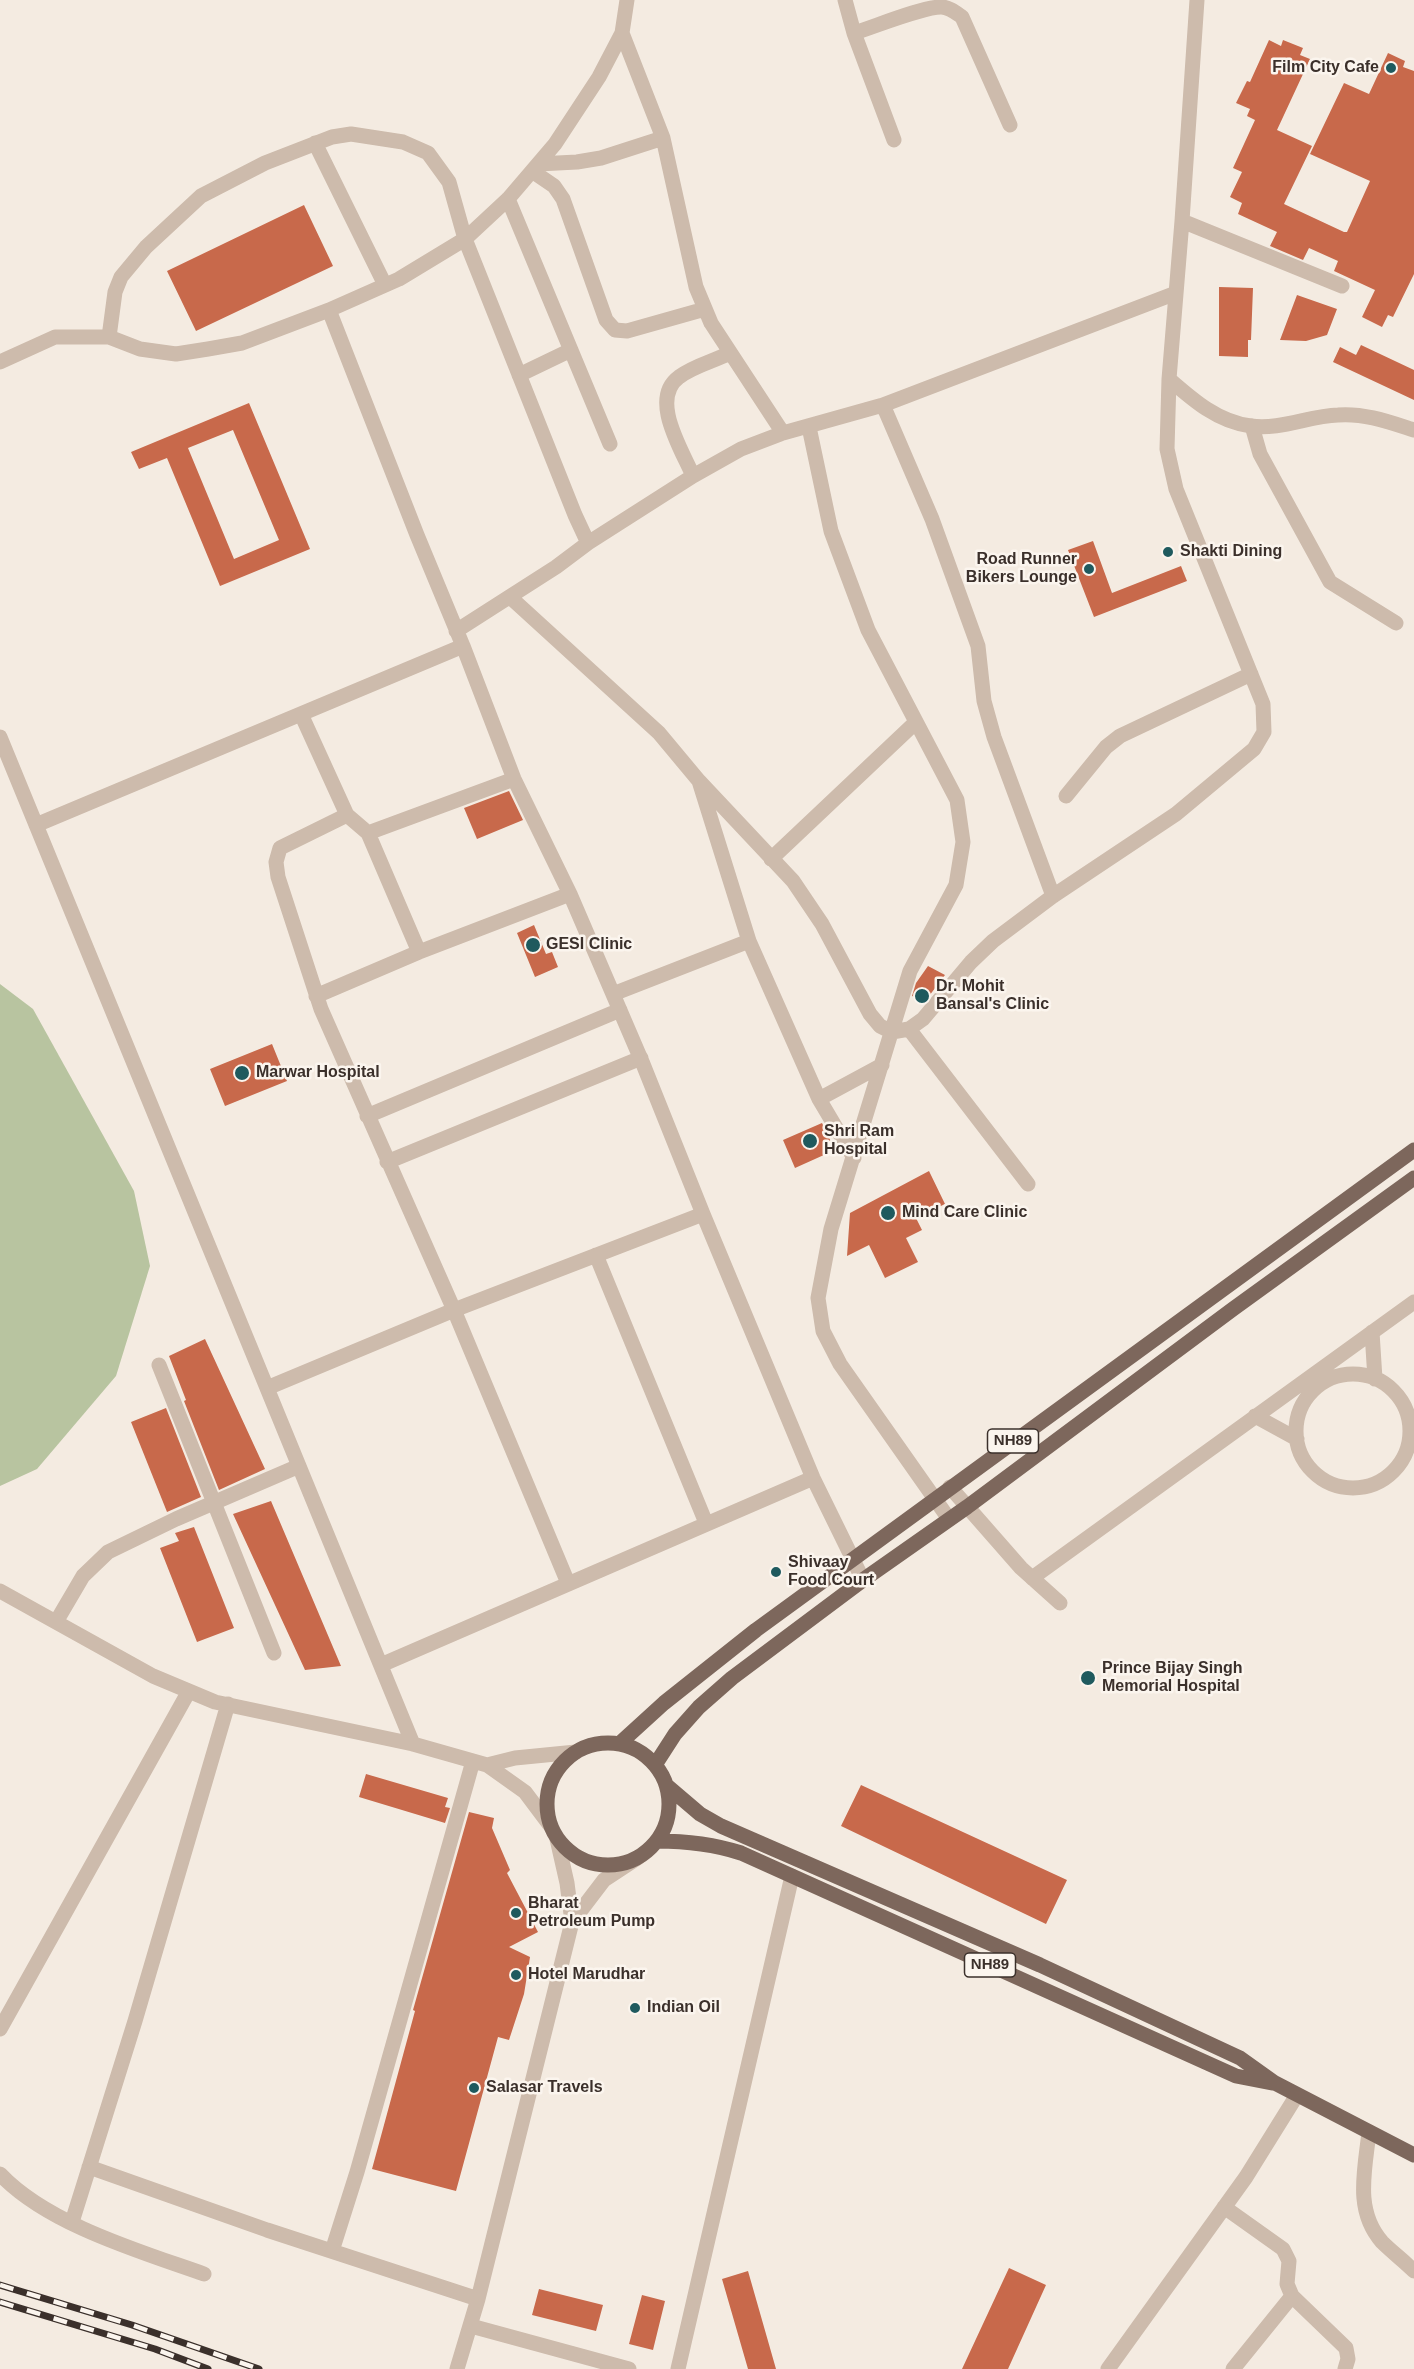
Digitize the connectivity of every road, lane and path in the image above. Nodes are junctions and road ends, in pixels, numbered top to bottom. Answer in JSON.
{"nodes":[{"id":1,"x":627,"y":0,"type":"edge"},
{"id":2,"x":845,"y":0,"type":"edge"},
{"id":3,"x":1197,"y":0,"type":"edge"},
{"id":4,"x":622,"y":33,"type":"junction"},
{"id":5,"x":855,"y":33,"type":"junction"},
{"id":6,"x":1010,"y":125,"type":"dead end"},
{"id":7,"x":663,"y":138,"type":"junction"},
{"id":8,"x":894,"y":140,"type":"dead end"},
{"id":9,"x":315,"y":143,"type":"junction"},
{"id":10,"x":535,"y":167,"type":"junction"},
{"id":11,"x":508,"y":199,"type":"junction"},
{"id":12,"x":1182,"y":222,"type":"junction"},
{"id":13,"x":465,"y":239,"type":"junction"},
{"id":14,"x":385,"y":285,"type":"junction"},
{"id":15,"x":1342,"y":286,"type":"dead end"},
{"id":16,"x":1176,"y":294,"type":"junction"},
{"id":17,"x":705,"y":309,"type":"junction"},
{"id":18,"x":329,"y":310,"type":"junction"},
{"id":19,"x":109,"y":337,"type":"junction"},
{"id":20,"x":571,"y":350,"type":"junction"},
{"id":21,"x":730,"y":353,"type":"junction"},
{"id":22,"x":0,"y":362,"type":"edge"},
{"id":23,"x":519,"y":375,"type":"junction"},
{"id":24,"x":1169,"y":379,"type":"junction"},
{"id":25,"x":883,"y":405,"type":"junction"},
{"id":26,"x":1252,"y":426,"type":"junction"},
{"id":27,"x":809,"y":427,"type":"junction"},
{"id":28,"x":1414,"y":430,"type":"edge"},
{"id":29,"x":783,"y":433,"type":"junction"},
{"id":30,"x":610,"y":444,"type":"dead end"},
{"id":31,"x":693,"y":476,"type":"junction"},
{"id":32,"x":588,"y":543,"type":"junction"},
{"id":33,"x":510,"y":597,"type":"junction"},
{"id":34,"x":1396,"y":623,"type":"dead end"},
{"id":35,"x":460,"y":639,"type":"junction"},
{"id":36,"x":1251,"y":674,"type":"junction"},
{"id":37,"x":301,"y":714,"type":"junction"},
{"id":38,"x":916,"y":722,"type":"junction"},
{"id":39,"x":0,"y":737,"type":"edge"},
{"id":40,"x":514,"y":779,"type":"junction"},
{"id":41,"x":699,"y":781,"type":"junction"},
{"id":42,"x":1066,"y":796,"type":"dead end"},
{"id":43,"x":347,"y":815,"type":"junction"},
{"id":44,"x":36,"y":825,"type":"junction"},
{"id":45,"x":368,"y":833,"type":"junction"},
{"id":46,"x":771,"y":859,"type":"junction"},
{"id":47,"x":570,"y":894,"type":"junction"},
{"id":48,"x":1053,"y":896,"type":"junction"},
{"id":49,"x":749,"y":941,"type":"junction"},
{"id":50,"x":419,"y":952,"type":"junction"},
{"id":51,"x":613,"y":994,"type":"junction"},
{"id":52,"x":316,"y":996,"type":"junction"},
{"id":53,"x":620,"y":1010,"type":"junction"},
{"id":54,"x":909,"y":1029,"type":"junction"},
{"id":55,"x":892,"y":1032,"type":"junction"},
{"id":56,"x":641,"y":1058,"type":"junction"},
{"id":57,"x":882,"y":1065,"type":"junction"},
{"id":58,"x":819,"y":1100,"type":"junction"},
{"id":59,"x":367,"y":1116,"type":"junction"},
{"id":60,"x":1414,"y":1150,"type":"edge"},
{"id":61,"x":854,"y":1158,"type":"junction"},
{"id":62,"x":387,"y":1162,"type":"junction"},
{"id":63,"x":1414,"y":1178,"type":"edge"},
{"id":64,"x":1028,"y":1184,"type":"dead end"},
{"id":65,"x":703,"y":1214,"type":"junction"},
{"id":66,"x":596,"y":1255,"type":"junction"},
{"id":67,"x":1219,"y":1291,"type":"junction"},
{"id":68,"x":1414,"y":1302,"type":"edge"},
{"id":69,"x":1233,"y":1309,"type":"junction"},
{"id":70,"x":454,"y":1310,"type":"junction"},
{"id":71,"x":1372,"y":1332,"type":"junction"},
{"id":72,"x":159,"y":1365,"type":"dead end"},
{"id":73,"x":1375,"y":1379,"type":"junction"},
{"id":74,"x":267,"y":1388,"type":"junction"},
{"id":75,"x":1255,"y":1416,"type":"junction"},
{"id":76,"x":1297,"y":1439,"type":"junction"},
{"id":77,"x":299,"y":1466,"type":"junction"},
{"id":78,"x":813,"y":1478,"type":"junction"},
{"id":79,"x":950,"y":1486,"type":"junction"},
{"id":80,"x":933,"y":1499,"type":"junction"},
{"id":81,"x":214,"y":1502,"type":"junction"},
{"id":82,"x":968,"y":1508,"type":"junction"},
{"id":83,"x":949,"y":1519,"type":"junction"},
{"id":84,"x":706,"y":1523,"type":"junction"},
{"id":85,"x":852,"y":1559,"type":"junction"},
{"id":86,"x":1032,"y":1578,"type":"junction"},
{"id":87,"x":863,"y":1580,"type":"junction"},
{"id":88,"x":568,"y":1583,"type":"junction"},
{"id":89,"x":0,"y":1591,"type":"edge"},
{"id":90,"x":1060,"y":1603,"type":"dead end"},
{"id":91,"x":56,"y":1622,"type":"junction"},
{"id":92,"x":274,"y":1653,"type":"dead end"},
{"id":93,"x":381,"y":1665,"type":"junction"},
{"id":94,"x":189,"y":1691,"type":"junction"},
{"id":95,"x":228,"y":1704,"type":"junction"},
{"id":96,"x":413,"y":1744,"type":"junction"},
{"id":97,"x":620,"y":1744,"type":"junction"},
{"id":98,"x":576,"y":1752,"type":"junction"},
{"id":99,"x":480,"y":1763,"type":"junction"},
{"id":100,"x":655,"y":1765,"type":"junction"},
{"id":101,"x":666,"y":1785,"type":"junction"},
{"id":102,"x":549,"y":1824,"type":"junction"},
{"id":103,"x":557,"y":1839,"type":"junction"},
{"id":104,"x":657,"y":1841,"type":"junction"},
{"id":105,"x":639,"y":1857,"type":"junction"},
{"id":106,"x":792,"y":1876,"type":"junction"},
{"id":107,"x":572,"y":1922,"type":"junction"},
{"id":108,"x":0,"y":2029,"type":"edge"},
{"id":109,"x":1275,"y":2083,"type":"junction"},
{"id":110,"x":1297,"y":2095,"type":"junction"},
{"id":111,"x":1369,"y":2133,"type":"junction"},
{"id":112,"x":1414,"y":2155,"type":"edge"},
{"id":113,"x":89,"y":2167,"type":"junction"},
{"id":114,"x":0,"y":2174,"type":"edge"},
{"id":115,"x":1224,"y":2207,"type":"junction"},
{"id":116,"x":72,"y":2222,"type":"junction"},
{"id":117,"x":332,"y":2251,"type":"junction"},
{"id":118,"x":1414,"y":2271,"type":"edge"},
{"id":119,"x":204,"y":2274,"type":"dead end"},
{"id":120,"x":1292,"y":2296,"type":"junction"},
{"id":121,"x":478,"y":2299,"type":"junction"},
{"id":122,"x":471,"y":2326,"type":"junction"},
{"id":123,"x":457,"y":2369,"type":"edge"},
{"id":124,"x":629,"y":2369,"type":"edge"},
{"id":125,"x":678,"y":2369,"type":"edge"},
{"id":126,"x":1108,"y":2369,"type":"edge"},
{"id":127,"x":1233,"y":2369,"type":"edge"},
{"id":128,"x":1345,"y":2369,"type":"edge"}],
"edges":[{"from":1,"to":4,"type":"street"},
{"from":2,"to":5,"type":"street"},
{"from":3,"to":12,"type":"street"},
{"from":4,"to":7,"type":"street"},
{"from":4,"to":10,"type":"street"},
{"from":5,"to":6,"type":"street"},
{"from":5,"to":8,"type":"street"},
{"from":7,"to":10,"type":"street"},
{"from":7,"to":17,"type":"street"},
{"from":9,"to":13,"type":"street"},
{"from":9,"to":14,"type":"street"},
{"from":9,"to":19,"type":"street"},
{"from":10,"to":11,"type":"street"},
{"from":10,"to":17,"type":"street"},
{"from":11,"to":13,"type":"street"},
{"from":11,"to":20,"type":"street"},
{"from":12,"to":15,"type":"street"},
{"from":12,"to":16,"type":"street"},
{"from":13,"to":14,"type":"street"},
{"from":13,"to":23,"type":"street"},
{"from":14,"to":18,"type":"street"},
{"from":16,"to":24,"type":"street"},
{"from":16,"to":25,"type":"street"},
{"from":17,"to":21,"type":"street"},
{"from":18,"to":19,"type":"street"},
{"from":18,"to":35,"type":"street"},
{"from":19,"to":22,"type":"street"},
{"from":20,"to":23,"type":"street"},
{"from":20,"to":30,"type":"street"},
{"from":21,"to":29,"type":"street"},
{"from":21,"to":31,"type":"street"},
{"from":23,"to":32,"type":"street"},
{"from":24,"to":26,"type":"street"},
{"from":24,"to":36,"type":"street"},
{"from":25,"to":27,"type":"street"},
{"from":25,"to":48,"type":"street"},
{"from":26,"to":28,"type":"street"},
{"from":26,"to":34,"type":"street"},
{"from":27,"to":29,"type":"street"},
{"from":27,"to":38,"type":"street"},
{"from":29,"to":31,"type":"street"},
{"from":31,"to":32,"type":"street"},
{"from":32,"to":33,"type":"street"},
{"from":33,"to":35,"type":"street"},
{"from":33,"to":41,"type":"street"},
{"from":35,"to":37,"type":"street"},
{"from":35,"to":40,"type":"street"},
{"from":36,"to":42,"type":"street"},
{"from":36,"to":48,"type":"street"},
{"from":37,"to":43,"type":"street"},
{"from":37,"to":44,"type":"street"},
{"from":38,"to":46,"type":"street"},
{"from":38,"to":55,"type":"street"},
{"from":39,"to":44,"type":"street"},
{"from":40,"to":45,"type":"street"},
{"from":40,"to":47,"type":"street"},
{"from":41,"to":46,"type":"street"},
{"from":41,"to":49,"type":"street"},
{"from":43,"to":45,"type":"street"},
{"from":43,"to":52,"type":"street"},
{"from":44,"to":74,"type":"street"},
{"from":45,"to":50,"type":"street"},
{"from":46,"to":55,"type":"street"},
{"from":47,"to":50,"type":"street"},
{"from":47,"to":51,"type":"street"},
{"from":48,"to":54,"type":"street"},
{"from":49,"to":51,"type":"street"},
{"from":49,"to":58,"type":"street"},
{"from":50,"to":52,"type":"street"},
{"from":51,"to":53,"type":"street"},
{"from":52,"to":59,"type":"street"},
{"from":53,"to":56,"type":"street"},
{"from":53,"to":59,"type":"street"},
{"from":54,"to":55,"type":"street"},
{"from":54,"to":64,"type":"street"},
{"from":55,"to":57,"type":"street"},
{"from":56,"to":62,"type":"street"},
{"from":56,"to":65,"type":"street"},
{"from":57,"to":58,"type":"street"},
{"from":57,"to":61,"type":"street"},
{"from":58,"to":61,"type":"street"},
{"from":59,"to":62,"type":"street"},
{"from":60,"to":67,"type":"main road","number":"NH89"},
{"from":61,"to":80,"type":"street"},
{"from":62,"to":70,"type":"street"},
{"from":63,"to":69,"type":"main road","number":"NH89"},
{"from":65,"to":66,"type":"street"},
{"from":65,"to":78,"type":"street"},
{"from":66,"to":70,"type":"street"},
{"from":66,"to":84,"type":"street"},
{"from":67,"to":69,"type":"main road"},
{"from":67,"to":79,"type":"main road","number":"NH89"},
{"from":68,"to":71,"type":"street"},
{"from":69,"to":82,"type":"main road","number":"NH89"},
{"from":70,"to":74,"type":"street"},
{"from":70,"to":88,"type":"street"},
{"from":71,"to":73,"type":"street"},
{"from":71,"to":75,"type":"street"},
{"from":72,"to":81,"type":"street"},
{"from":73,"to":76,"type":"street"},
{"from":73,"to":76,"type":"street"},
{"from":74,"to":77,"type":"street"},
{"from":75,"to":76,"type":"street"},
{"from":75,"to":86,"type":"street"},
{"from":77,"to":81,"type":"street"},
{"from":77,"to":93,"type":"street"},
{"from":78,"to":84,"type":"street"},
{"from":78,"to":85,"type":"street"},
{"from":79,"to":80,"type":"main road","number":"NH89"},
{"from":79,"to":82,"type":"street"},
{"from":80,"to":83,"type":"street"},
{"from":80,"to":85,"type":"main road","number":"NH89"},
{"from":81,"to":91,"type":"street"},
{"from":81,"to":92,"type":"street"},
{"from":82,"to":83,"type":"main road","number":"NH89"},
{"from":82,"to":86,"type":"street"},
{"from":83,"to":87,"type":"main road","number":"NH89"},
{"from":84,"to":88,"type":"street"},
{"from":85,"to":87,"type":"street"},
{"from":85,"to":97,"type":"main road","number":"NH89"},
{"from":86,"to":90,"type":"street"},
{"from":87,"to":100,"type":"main road","number":"NH89"},
{"from":88,"to":93,"type":"street"},
{"from":89,"to":91,"type":"street"},
{"from":91,"to":94,"type":"street"},
{"from":93,"to":96,"type":"street"},
{"from":94,"to":95,"type":"street"},
{"from":94,"to":108,"type":"street"},
{"from":95,"to":96,"type":"street"},
{"from":95,"to":113,"type":"street"},
{"from":96,"to":99,"type":"street"},
{"from":97,"to":98,"type":"main road"},
{"from":97,"to":100,"type":"main road","number":"NH89"},
{"from":98,"to":99,"type":"street"},
{"from":98,"to":102,"type":"main road","number":"NH89"},
{"from":99,"to":102,"type":"street"},
{"from":99,"to":117,"type":"street"},
{"from":100,"to":101,"type":"main road","number":"NH89"},
{"from":101,"to":104,"type":"main road","number":"NH89"},
{"from":101,"to":109,"type":"main road","number":"NH89"},
{"from":102,"to":103,"type":"main road","number":"NH89"},
{"from":103,"to":105,"type":"main road","number":"NH89"},
{"from":103,"to":107,"type":"street"},
{"from":104,"to":105,"type":"main road","number":"NH89"},
{"from":104,"to":106,"type":"main road","number":"NH89"},
{"from":105,"to":107,"type":"street"},
{"from":106,"to":109,"type":"main road","number":"NH89"},
{"from":106,"to":125,"type":"street"},
{"from":107,"to":121,"type":"street"},
{"from":109,"to":110,"type":"main road","number":"NH89"},
{"from":110,"to":111,"type":"main road","number":"NH89"},
{"from":110,"to":115,"type":"street"},
{"from":111,"to":112,"type":"main road","number":"NH89"},
{"from":111,"to":118,"type":"street"},
{"from":113,"to":116,"type":"street"},
{"from":113,"to":117,"type":"street"},
{"from":114,"to":116,"type":"street"},
{"from":115,"to":120,"type":"street"},
{"from":115,"to":126,"type":"street"},
{"from":116,"to":119,"type":"street"},
{"from":117,"to":121,"type":"street"},
{"from":120,"to":127,"type":"street"},
{"from":120,"to":128,"type":"street"},
{"from":121,"to":122,"type":"street"},
{"from":122,"to":123,"type":"street"},
{"from":122,"to":124,"type":"street"}]}
